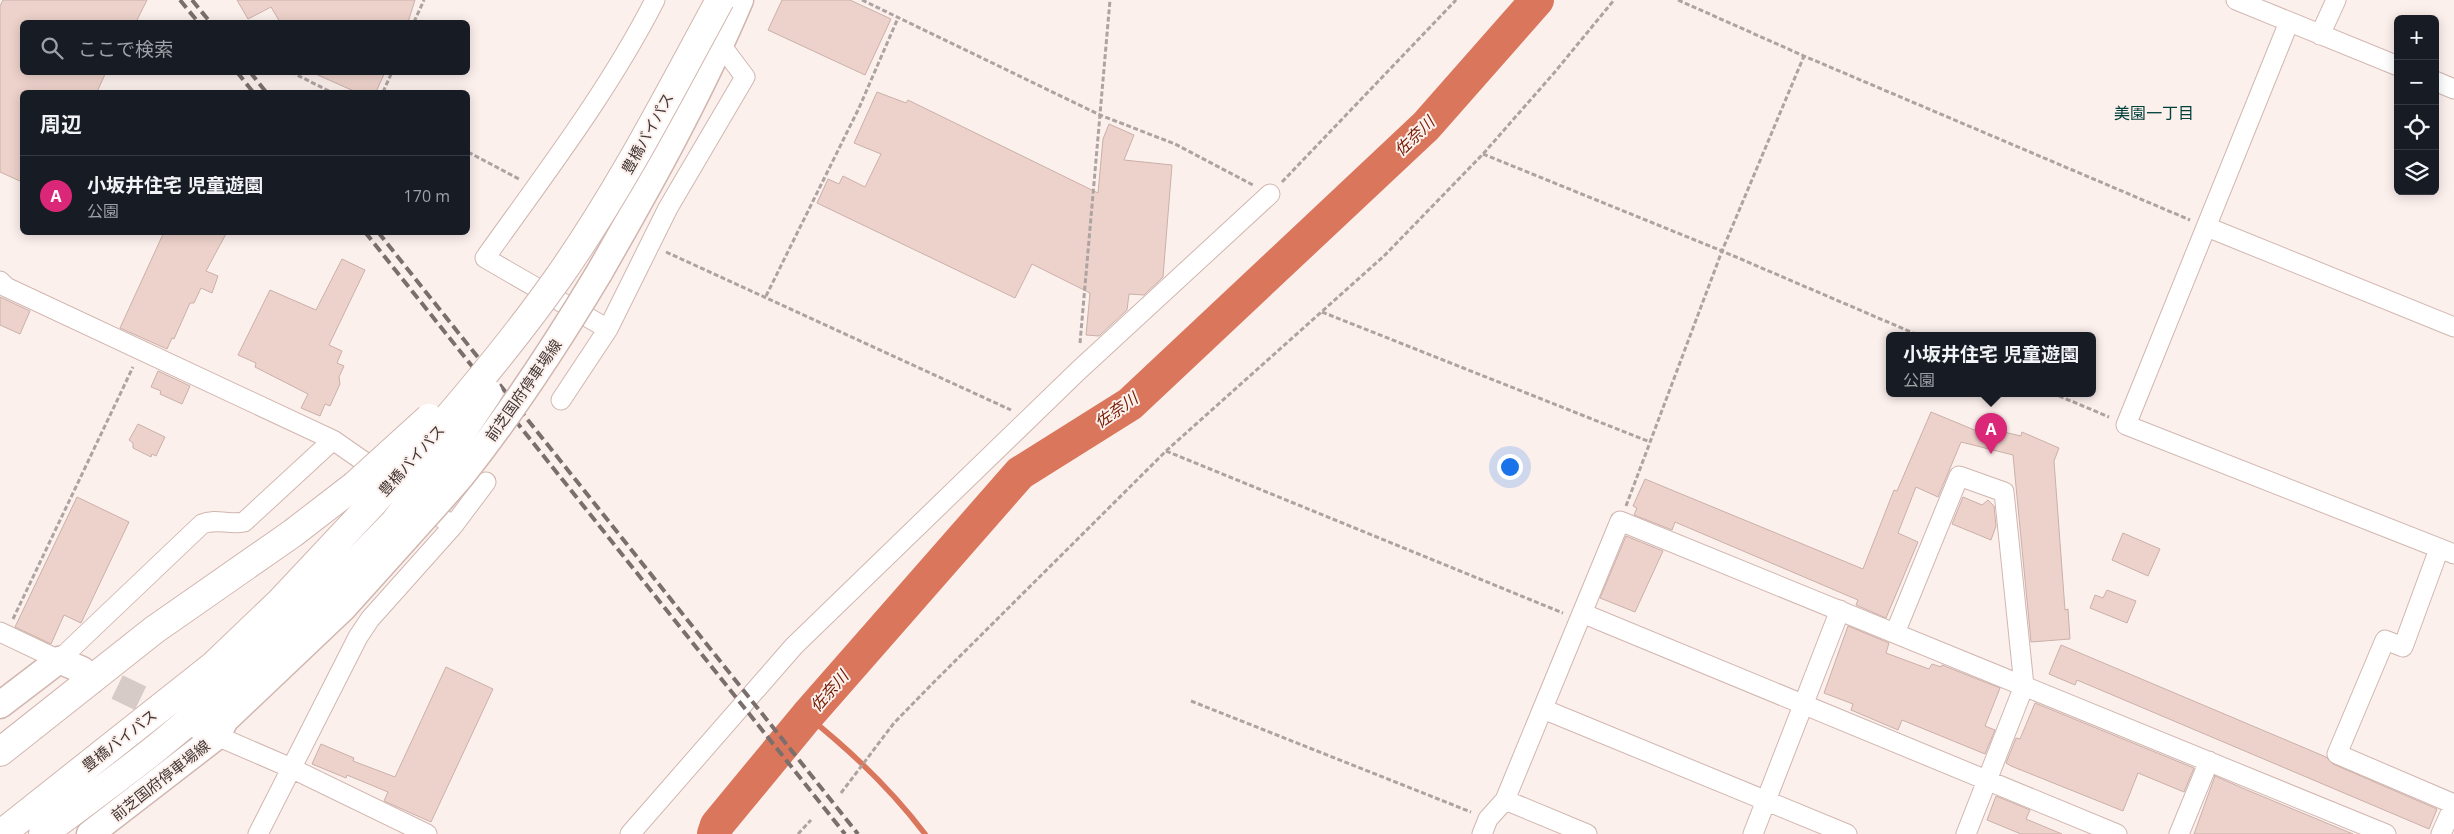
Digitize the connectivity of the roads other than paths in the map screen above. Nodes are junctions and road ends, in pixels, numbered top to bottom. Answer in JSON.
{"nodes":[{"id":1,"x":655,"y":0,"type":"edge"},
{"id":2,"x":702,"y":0,"type":"edge"},
{"id":3,"x":720,"y":0,"type":"edge"},
{"id":4,"x":740,"y":0,"type":"edge"},
{"id":5,"x":2236,"y":0,"type":"edge"},
{"id":6,"x":2336,"y":0,"type":"edge"},
{"id":7,"x":2290,"y":22,"type":"junction"},
{"id":8,"x":2320,"y":34,"type":"junction"},
{"id":9,"x":721,"y":45,"type":"junction"},
{"id":10,"x":2394,"y":64,"type":"edge"},
{"id":11,"x":2439,"y":83,"type":"edge"},
{"id":12,"x":2454,"y":89,"type":"edge"},
{"id":13,"x":1270,"y":194,"type":"road end"},
{"id":14,"x":2207,"y":227,"type":"junction"},
{"id":15,"x":559,"y":277,"type":"junction"},
{"id":16,"x":0,"y":281,"type":"edge"},
{"id":17,"x":2454,"y":327,"type":"edge"},
{"id":18,"x":608,"y":329,"type":"junction"},
{"id":19,"x":561,"y":400,"type":"dead end"},
{"id":20,"x":333,"y":440,"type":"junction"},
{"id":21,"x":486,"y":482,"type":"dead end"},
{"id":22,"x":364,"y":495,"type":"junction"},
{"id":23,"x":453,"y":526,"type":"junction"},
{"id":24,"x":400,"y":530,"type":"junction"},
{"id":25,"x":2446,"y":552,"type":"edge"},
{"id":26,"x":1840,"y":610,"type":"junction"},
{"id":27,"x":1581,"y":616,"type":"junction"},
{"id":28,"x":1895,"y":633,"type":"junction"},
{"id":29,"x":3,"y":634,"type":"edge"},
{"id":30,"x":70,"y":665,"type":"junction"},
{"id":31,"x":2024,"y":686,"type":"junction"},
{"id":32,"x":0,"y":705,"type":"edge"},
{"id":33,"x":1804,"y":705,"type":"junction"},
{"id":34,"x":1543,"y":709,"type":"junction"},
{"id":35,"x":213,"y":727,"type":"junction"},
{"id":36,"x":0,"y":752,"type":"edge"},
{"id":37,"x":2209,"y":761,"type":"junction"},
{"id":38,"x":290,"y":768,"type":"junction"},
{"id":39,"x":1987,"y":780,"type":"junction"},
{"id":40,"x":1505,"y":800,"type":"junction"},
{"id":41,"x":1766,"y":801,"type":"junction"},
{"id":42,"x":2454,"y":804,"type":"edge"},
{"id":43,"x":0,"y":811,"type":"edge"},
{"id":44,"x":1485,"y":827,"type":"edge"},
{"id":45,"x":1,"y":834,"type":"edge"},
{"id":46,"x":43,"y":834,"type":"edge"},
{"id":47,"x":90,"y":834,"type":"edge"},
{"id":48,"x":258,"y":834,"type":"edge"},
{"id":49,"x":427,"y":834,"type":"edge"},
{"id":50,"x":630,"y":834,"type":"edge"},
{"id":51,"x":1587,"y":834,"type":"edge"},
{"id":52,"x":1753,"y":834,"type":"edge"},
{"id":53,"x":1846,"y":834,"type":"edge"},
{"id":54,"x":1966,"y":834,"type":"edge"},
{"id":55,"x":2117,"y":834,"type":"edge"},
{"id":56,"x":2179,"y":834,"type":"edge"},
{"id":57,"x":2386,"y":834,"type":"edge"},
{"id":58,"x":2441,"y":834,"type":"edge"}],
"edges":[{"from":1,"to":18,"type":"street"},
{"from":2,"to":22,"type":"highway","name":"豊橋バイパス"},
{"from":3,"to":15,"type":"highway","name":"豊橋バイパス","bridge":true},
{"from":4,"to":9,"type":"main road","name":"前芝国府停車場線"},
{"from":5,"to":7,"type":"street"},
{"from":6,"to":8,"type":"street"},
{"from":7,"to":8,"type":"street"},
{"from":7,"to":14,"type":"street"},
{"from":8,"to":10,"type":"street"},
{"from":9,"to":18,"type":"street"},
{"from":9,"to":24,"type":"main road","name":"前芝国府停車場線","bridge":true},
{"from":11,"to":12,"type":"street"},
{"from":13,"to":50,"type":"street"},
{"from":14,"to":17,"type":"street"},
{"from":14,"to":25,"type":"street"},
{"from":15,"to":22,"type":"highway","name":"豊橋バイパス","bridge":true},
{"from":15,"to":24,"type":"highway","bridge":true},
{"from":16,"to":20,"type":"street"},
{"from":18,"to":19,"type":"street"},
{"from":20,"to":23,"type":"street"},
{"from":20,"to":30,"type":"street"},
{"from":21,"to":23,"type":"street"},
{"from":22,"to":36,"type":"highway"},
{"from":22,"to":43,"type":"highway","name":"豊橋バイパス"},
{"from":22,"to":45,"type":"highway","name":"豊橋バイパス"},
{"from":23,"to":38,"type":"street"},
{"from":24,"to":35,"type":"main road","name":"前芝国府停車場線"},
{"from":24,"to":46,"type":"highway"},
{"from":25,"to":42,"type":"street"},
{"from":26,"to":27,"type":"street"},
{"from":26,"to":28,"type":"street"},
{"from":26,"to":33,"type":"street"},
{"from":27,"to":33,"type":"street"},
{"from":27,"to":34,"type":"street"},
{"from":28,"to":31,"type":"street"},
{"from":28,"to":31,"type":"street"},
{"from":29,"to":30,"type":"street"},
{"from":30,"to":32,"type":"main road"},
{"from":31,"to":37,"type":"street"},
{"from":31,"to":39,"type":"street"},
{"from":33,"to":39,"type":"street"},
{"from":33,"to":41,"type":"street"},
{"from":34,"to":40,"type":"street"},
{"from":34,"to":41,"type":"street"},
{"from":35,"to":38,"type":"street"},
{"from":35,"to":47,"type":"main road","name":"前芝国府停車場線"},
{"from":37,"to":56,"type":"street"},
{"from":37,"to":57,"type":"street"},
{"from":38,"to":48,"type":"street"},
{"from":38,"to":49,"type":"street"},
{"from":39,"to":54,"type":"street"},
{"from":39,"to":55,"type":"street"},
{"from":40,"to":44,"type":"street"},
{"from":40,"to":51,"type":"street"},
{"from":41,"to":52,"type":"street"},
{"from":41,"to":53,"type":"street"},
{"from":42,"to":58,"type":"street"}]}
